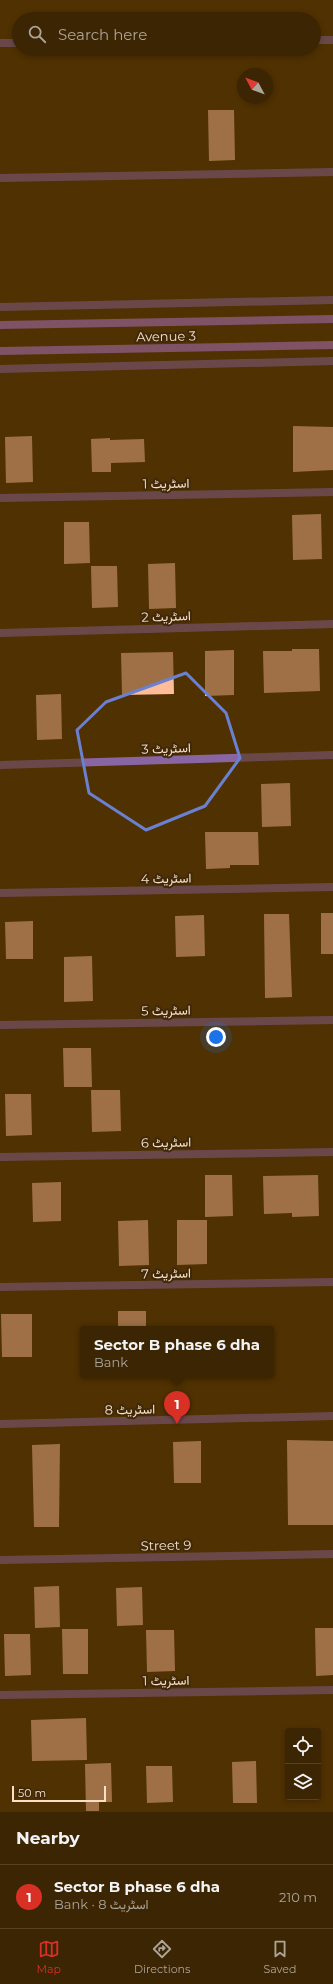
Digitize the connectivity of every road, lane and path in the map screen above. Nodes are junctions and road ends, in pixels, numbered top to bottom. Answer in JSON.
{"nodes":[{"id":1,"x":321,"y":40,"type":"edge"},
{"id":2,"x":333,"y":40,"type":"edge"},
{"id":3,"x":0,"y":43,"type":"edge"},
{"id":4,"x":12,"y":43,"type":"edge"},
{"id":5,"x":333,"y":172,"type":"edge"},
{"id":6,"x":0,"y":178,"type":"edge"},
{"id":7,"x":333,"y":300,"type":"edge"},
{"id":8,"x":0,"y":307,"type":"edge"},
{"id":9,"x":333,"y":319,"type":"edge"},
{"id":10,"x":0,"y":325,"type":"edge"},
{"id":11,"x":333,"y":344,"type":"edge"},
{"id":12,"x":0,"y":351,"type":"edge"},
{"id":13,"x":333,"y":361,"type":"edge"},
{"id":14,"x":0,"y":369,"type":"edge"},
{"id":15,"x":333,"y":492,"type":"edge"},
{"id":16,"x":0,"y":498,"type":"edge"},
{"id":17,"x":333,"y":624,"type":"edge"},
{"id":18,"x":0,"y":633,"type":"edge"},
{"id":19,"x":333,"y":755,"type":"edge"},
{"id":20,"x":0,"y":765,"type":"edge"},
{"id":21,"x":333,"y":887,"type":"edge"},
{"id":22,"x":0,"y":893,"type":"edge"},
{"id":23,"x":333,"y":1020,"type":"edge"},
{"id":24,"x":0,"y":1025,"type":"edge"},
{"id":25,"x":333,"y":1152,"type":"edge"},
{"id":26,"x":0,"y":1157,"type":"edge"},
{"id":27,"x":333,"y":1282,"type":"edge"},
{"id":28,"x":0,"y":1287,"type":"edge"},
{"id":29,"x":333,"y":1416,"type":"edge"},
{"id":30,"x":0,"y":1424,"type":"edge"},
{"id":31,"x":333,"y":1554,"type":"edge"},
{"id":32,"x":0,"y":1560,"type":"edge"},
{"id":33,"x":333,"y":1690,"type":"edge"},
{"id":34,"x":0,"y":1695,"type":"edge"}],
"edges":[{"from":1,"to":2,"type":"street"},
{"from":3,"to":4,"type":"street"},
{"from":5,"to":6,"type":"street"},
{"from":7,"to":8,"type":"street"},
{"from":9,"to":10,"type":"main road","name":"Avenue 3"},
{"from":11,"to":12,"type":"main road","name":"Avenue 3"},
{"from":13,"to":14,"type":"street"},
{"from":15,"to":16,"type":"street","name":"اسٹریٹ 1"},
{"from":17,"to":18,"type":"street","name":"اسٹریٹ 2"},
{"from":19,"to":20,"type":"street","name":"اسٹریٹ 3"},
{"from":21,"to":22,"type":"street","name":"اسٹریٹ 4"},
{"from":23,"to":24,"type":"street","name":"اسٹریٹ 5"},
{"from":25,"to":26,"type":"street","name":"اسٹریٹ 6"},
{"from":27,"to":28,"type":"street","name":"اسٹریٹ 7"},
{"from":29,"to":30,"type":"street","name":"اسٹریٹ 8"},
{"from":31,"to":32,"type":"street","name":"Street 9"},
{"from":33,"to":34,"type":"street","name":"اسٹریٹ 1"}]}
